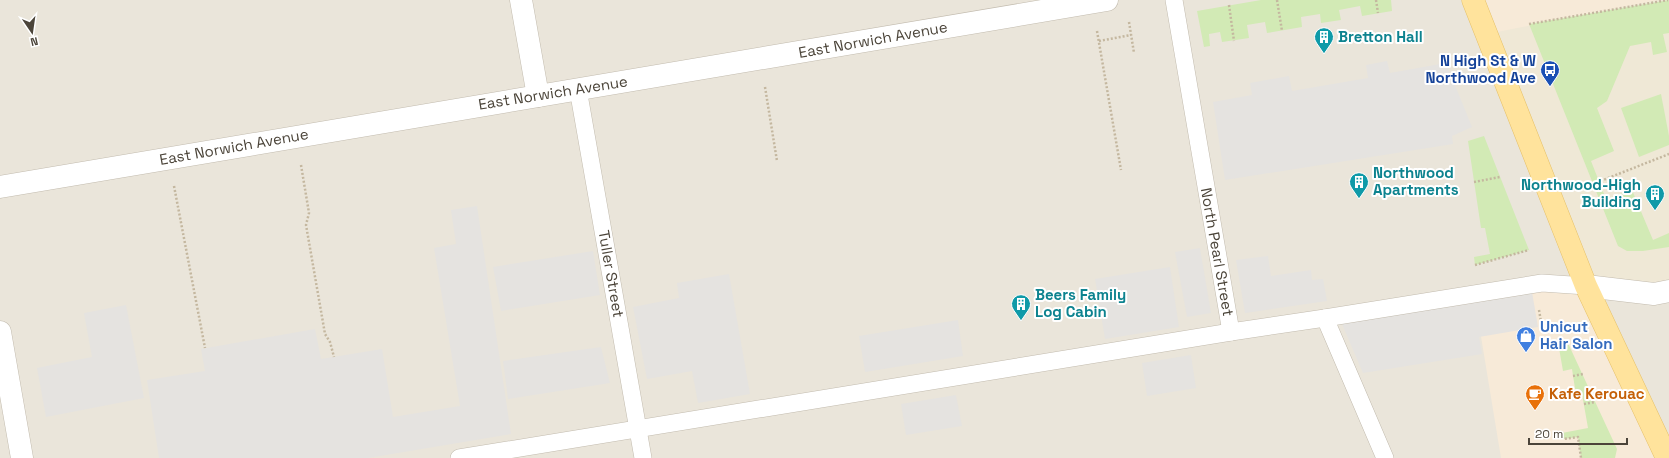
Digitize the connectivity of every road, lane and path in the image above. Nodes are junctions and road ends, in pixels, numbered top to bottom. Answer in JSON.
{"nodes":[{"id":1,"x":521,"y":0,"type":"edge"},
{"id":2,"x":1107,"y":0,"type":"edge"},
{"id":3,"x":1174,"y":0,"type":"edge"},
{"id":4,"x":1277,"y":0,"type":"edge"},
{"id":5,"x":1376,"y":0,"type":"edge"},
{"id":6,"x":1473,"y":0,"type":"edge"},
{"id":7,"x":1668,"y":0,"type":"edge"},
{"id":8,"x":1229,"y":5,"type":"dead end"},
{"id":9,"x":1378,"y":13,"type":"dead end"},
{"id":10,"x":1129,"y":22,"type":"dead end"},
{"id":11,"x":1529,"y":24,"type":"dead end"},
{"id":12,"x":1096,"y":27,"type":"dead end"},
{"id":13,"x":1282,"y":31,"type":"dead end"},
{"id":14,"x":1131,"y":35,"type":"junction"},
{"id":15,"x":1099,"y":41,"type":"junction"},
{"id":16,"x":1234,"y":41,"type":"dead end"},
{"id":17,"x":1134,"y":53,"type":"dead end"},
{"id":18,"x":764,"y":81,"type":"dead end"},
{"id":19,"x":578,"y":89,"type":"junction"},
{"id":20,"x":538,"y":96,"type":"junction"},
{"id":21,"x":1669,"y":154,"type":"edge"},
{"id":22,"x":300,"y":160,"type":"dead end"},
{"id":23,"x":777,"y":161,"type":"dead end"},
{"id":24,"x":1121,"y":170,"type":"dead end"},
{"id":25,"x":1500,"y":177,"type":"dead end"},
{"id":26,"x":173,"y":181,"type":"dead end"},
{"id":27,"x":1474,"y":182,"type":"dead end"},
{"id":28,"x":1593,"y":184,"type":"dead end"},
{"id":29,"x":0,"y":187,"type":"edge"},
{"id":30,"x":1529,"y":250,"type":"dead end"},
{"id":31,"x":1476,"y":265,"type":"dead end"},
{"id":32,"x":1586,"y":286,"type":"junction"},
{"id":33,"x":1669,"y":291,"type":"edge"},
{"id":34,"x":1325,"y":318,"type":"junction"},
{"id":35,"x":0,"y":332,"type":"edge"},
{"id":36,"x":1231,"y":332,"type":"junction"},
{"id":37,"x":205,"y":348,"type":"dead end"},
{"id":38,"x":334,"y":358,"type":"dead end"},
{"id":39,"x":1583,"y":374,"type":"dead end"},
{"id":40,"x":1573,"y":376,"type":"dead end"},
{"id":41,"x":1595,"y":402,"type":"dead end"},
{"id":42,"x":1584,"y":404,"type":"dead end"},
{"id":43,"x":638,"y":428,"type":"junction"},
{"id":44,"x":1562,"y":433,"type":"dead end"},
{"id":45,"x":22,"y":458,"type":"edge"},
{"id":46,"x":459,"y":458,"type":"edge"},
{"id":47,"x":643,"y":458,"type":"edge"},
{"id":48,"x":1385,"y":458,"type":"edge"},
{"id":49,"x":1581,"y":458,"type":"edge"},
{"id":50,"x":1666,"y":458,"type":"edge"}],
"edges":[{"from":1,"to":20,"type":"street"},
{"from":2,"to":19,"type":"street","name":"East Norwich Avenue"},
{"from":3,"to":36,"type":"lane","name":"North Pearl Street"},
{"from":4,"to":13,"type":"path"},
{"from":5,"to":9,"type":"path"},
{"from":6,"to":32,"type":"main road"},
{"from":7,"to":11,"type":"path"},
{"from":8,"to":16,"type":"path"},
{"from":10,"to":14,"type":"path"},
{"from":12,"to":15,"type":"path"},
{"from":14,"to":15,"type":"path"},
{"from":14,"to":17,"type":"path"},
{"from":15,"to":24,"type":"path"},
{"from":18,"to":23,"type":"path"},
{"from":19,"to":20,"type":"street","name":"East Norwich Avenue"},
{"from":19,"to":43,"type":"lane","name":"Tuller Street"},
{"from":20,"to":29,"type":"street","name":"East Norwich Avenue"},
{"from":21,"to":28,"type":"path"},
{"from":22,"to":38,"type":"path"},
{"from":25,"to":27,"type":"path"},
{"from":26,"to":37,"type":"path"},
{"from":30,"to":31,"type":"path"},
{"from":32,"to":33,"type":"street"},
{"from":32,"to":34,"type":"lane","name":"North Pearl Street"},
{"from":32,"to":50,"type":"main road"},
{"from":34,"to":36,"type":"lane","name":"North Pearl Street"},
{"from":34,"to":48,"type":"lane"},
{"from":35,"to":45,"type":"street"},
{"from":36,"to":43,"type":"lane"},
{"from":39,"to":40,"type":"path"},
{"from":41,"to":42,"type":"path"},
{"from":43,"to":46,"type":"lane"},
{"from":43,"to":47,"type":"lane","name":"Tuller Street"},
{"from":44,"to":49,"type":"path"}]}
